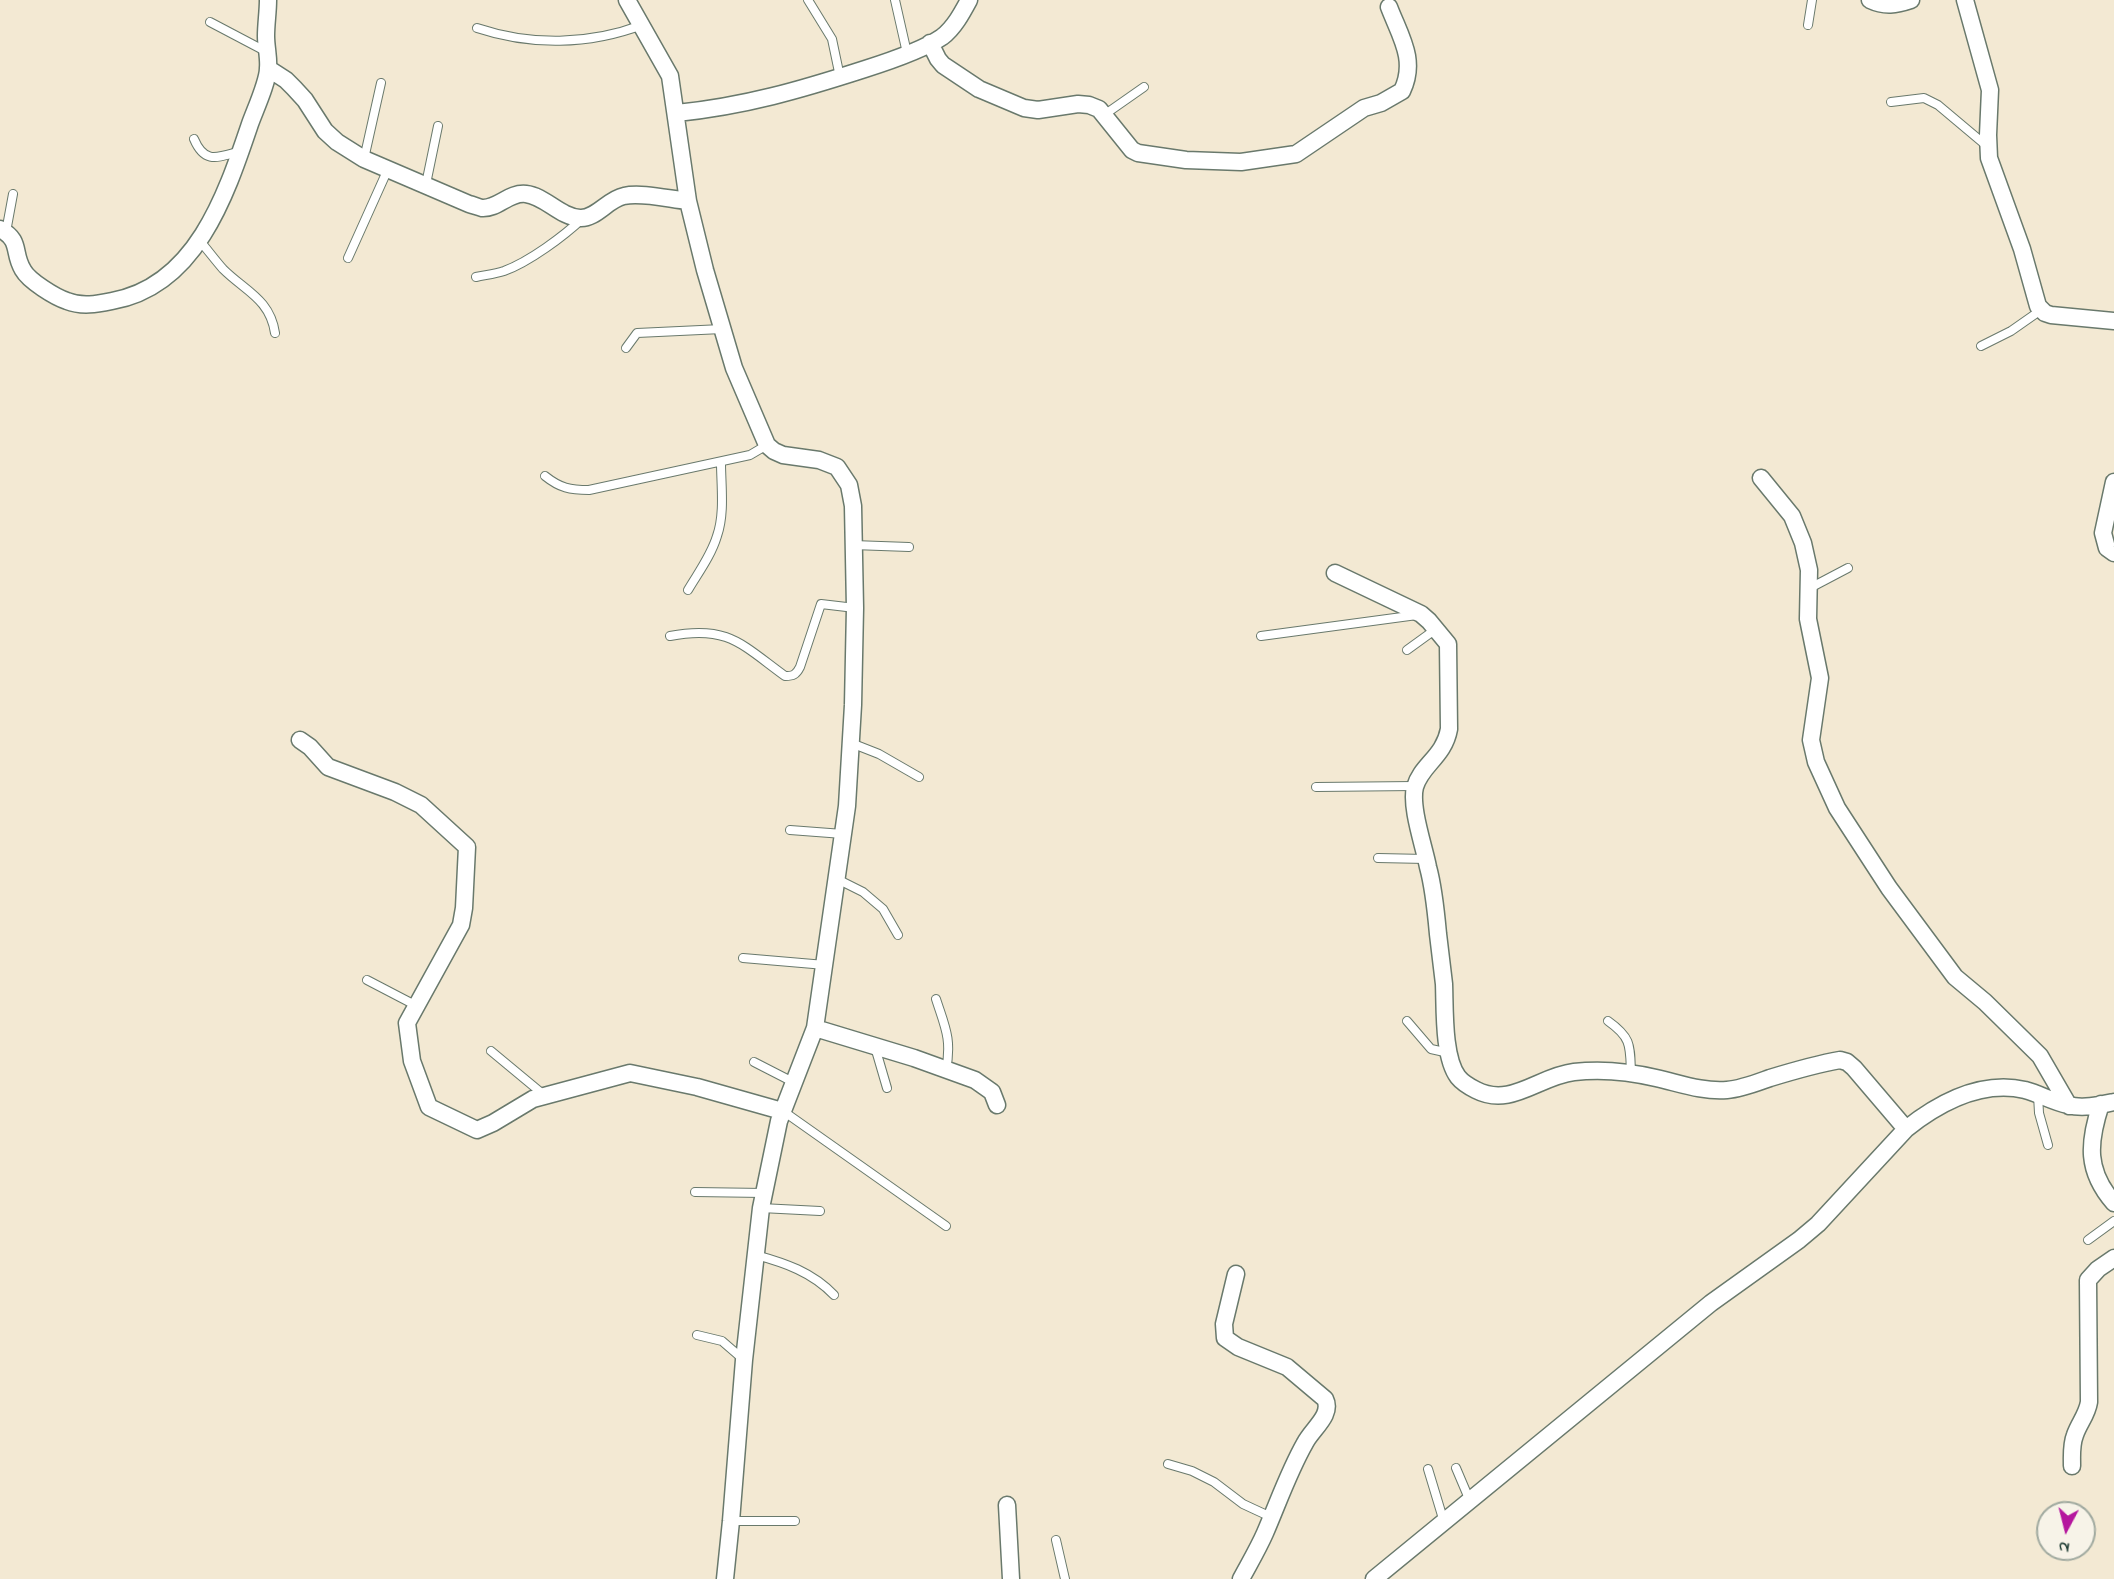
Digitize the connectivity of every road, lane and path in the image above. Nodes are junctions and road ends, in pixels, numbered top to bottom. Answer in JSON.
{"nodes":[{"id":1,"x":268,"y":0,"type":"edge"},
{"id":2,"x":808,"y":0,"type":"edge"},
{"id":3,"x":895,"y":0,"type":"edge"},
{"id":4,"x":969,"y":0,"type":"edge"},
{"id":5,"x":1812,"y":0,"type":"edge"},
{"id":6,"x":1870,"y":0,"type":"edge"},
{"id":7,"x":1911,"y":0,"type":"edge"},
{"id":8,"x":1965,"y":0,"type":"edge"},
{"id":9,"x":632,"y":2,"type":"edge"},
{"id":10,"x":1389,"y":7,"type":"dead end"},
{"id":11,"x":210,"y":22,"type":"dead end"},
{"id":12,"x":1808,"y":25,"type":"dead end"},
{"id":13,"x":642,"y":26,"type":"junction"},
{"id":14,"x":477,"y":28,"type":"dead end"},
{"id":15,"x":930,"y":43,"type":"junction"},
{"id":16,"x":267,"y":52,"type":"junction"},
{"id":17,"x":907,"y":53,"type":"junction"},
{"id":18,"x":269,"y":69,"type":"junction"},
{"id":19,"x":840,"y":77,"type":"junction"},
{"id":20,"x":381,"y":83,"type":"dead end"},
{"id":21,"x":1144,"y":87,"type":"dead end"},
{"id":22,"x":1891,"y":102,"type":"dead end"},
{"id":23,"x":677,"y":113,"type":"junction"},
{"id":24,"x":1104,"y":115,"type":"junction"},
{"id":25,"x":438,"y":126,"type":"dead end"},
{"id":26,"x":194,"y":139,"type":"dead end"},
{"id":27,"x":1988,"y":148,"type":"junction"},
{"id":28,"x":241,"y":151,"type":"junction"},
{"id":29,"x":364,"y":159,"type":"junction"},
{"id":30,"x":388,"y":169,"type":"junction"},
{"id":31,"x":426,"y":184,"type":"junction"},
{"id":32,"x":13,"y":194,"type":"dead end"},
{"id":33,"x":688,"y":201,"type":"junction"},
{"id":34,"x":584,"y":218,"type":"junction"},
{"id":35,"x":3,"y":230,"type":"edge"},
{"id":36,"x":199,"y":240,"type":"junction"},
{"id":37,"x":348,"y":258,"type":"dead end"},
{"id":38,"x":476,"y":277,"type":"dead end"},
{"id":39,"x":2041,"y":310,"type":"junction"},
{"id":40,"x":2114,"y":321,"type":"edge"},
{"id":41,"x":723,"y":329,"type":"junction"},
{"id":42,"x":275,"y":333,"type":"dead end"},
{"id":43,"x":1981,"y":345,"type":"dead end"},
{"id":44,"x":626,"y":348,"type":"dead end"},
{"id":45,"x":767,"y":444,"type":"junction"},
{"id":46,"x":721,"y":462,"type":"junction"},
{"id":47,"x":545,"y":476,"type":"dead end"},
{"id":48,"x":1761,"y":478,"type":"dead end"},
{"id":49,"x":2114,"y":483,"type":"edge"},
{"id":50,"x":854,"y":545,"type":"junction"},
{"id":51,"x":909,"y":547,"type":"dead end"},
{"id":52,"x":2114,"y":553,"type":"edge"},
{"id":53,"x":1848,"y":568,"type":"dead end"},
{"id":54,"x":1335,"y":573,"type":"dead end"},
{"id":55,"x":1810,"y":588,"type":"junction"},
{"id":56,"x":688,"y":590,"type":"dead end"},
{"id":57,"x":855,"y":608,"type":"junction"},
{"id":58,"x":1421,"y":614,"type":"junction"},
{"id":59,"x":1436,"y":629,"type":"junction"},
{"id":60,"x":670,"y":636,"type":"dead end"},
{"id":61,"x":1261,"y":636,"type":"dead end"},
{"id":62,"x":1407,"y":650,"type":"dead end"},
{"id":63,"x":300,"y":740,"type":"dead end"},
{"id":64,"x":850,"y":743,"type":"junction"},
{"id":65,"x":919,"y":777,"type":"dead end"},
{"id":66,"x":1415,"y":786,"type":"junction"},
{"id":67,"x":1316,"y":787,"type":"dead end"},
{"id":68,"x":790,"y":830,"type":"dead end"},
{"id":69,"x":843,"y":834,"type":"junction"},
{"id":70,"x":1378,"y":858,"type":"dead end"},
{"id":71,"x":1426,"y":859,"type":"junction"},
{"id":72,"x":837,"y":879,"type":"junction"},
{"id":73,"x":898,"y":935,"type":"dead end"},
{"id":74,"x":743,"y":958,"type":"dead end"},
{"id":75,"x":825,"y":965,"type":"junction"},
{"id":76,"x":367,"y":980,"type":"dead end"},
{"id":77,"x":936,"y":999,"type":"dead end"},
{"id":78,"x":415,"y":1005,"type":"junction"},
{"id":79,"x":1407,"y":1021,"type":"dead end"},
{"id":80,"x":1608,"y":1021,"type":"dead end"},
{"id":81,"x":815,"y":1028,"type":"junction"},
{"id":82,"x":875,"y":1046,"type":"junction"},
{"id":83,"x":491,"y":1051,"type":"dead end"},
{"id":84,"x":1449,"y":1053,"type":"junction"},
{"id":85,"x":754,"y":1062,"type":"dead end"},
{"id":86,"x":946,"y":1070,"type":"junction"},
{"id":87,"x":1631,"y":1074,"type":"junction"},
{"id":88,"x":793,"y":1082,"type":"junction"},
{"id":89,"x":887,"y":1088,"type":"dead end"},
{"id":90,"x":2038,"y":1094,"type":"junction"},
{"id":91,"x":544,"y":1096,"type":"junction"},
{"id":92,"x":2108,"y":1103,"type":"edge"},
{"id":93,"x":997,"y":1105,"type":"dead end"},
{"id":94,"x":2069,"y":1106,"type":"junction"},
{"id":95,"x":782,"y":1111,"type":"junction"},
{"id":96,"x":1906,"y":1129,"type":"junction"},
{"id":97,"x":2048,"y":1145,"type":"dead end"},
{"id":98,"x":695,"y":1192,"type":"dead end"},
{"id":99,"x":762,"y":1201,"type":"junction"},
{"id":100,"x":2114,"y":1203,"type":"edge"},
{"id":101,"x":820,"y":1211,"type":"dead end"},
{"id":102,"x":2114,"y":1221,"type":"edge"},
{"id":103,"x":946,"y":1226,"type":"dead end"},
{"id":104,"x":2088,"y":1240,"type":"dead end"},
{"id":105,"x":756,"y":1255,"type":"junction"},
{"id":106,"x":2114,"y":1258,"type":"edge"},
{"id":107,"x":1236,"y":1274,"type":"dead end"},
{"id":108,"x":834,"y":1295,"type":"dead end"},
{"id":109,"x":697,"y":1335,"type":"dead end"},
{"id":110,"x":744,"y":1360,"type":"junction"},
{"id":111,"x":1168,"y":1464,"type":"dead end"},
{"id":112,"x":2072,"y":1466,"type":"dead end"},
{"id":113,"x":1428,"y":1468,"type":"dead end"},
{"id":114,"x":1456,"y":1468,"type":"dead end"},
{"id":115,"x":1470,"y":1502,"type":"junction"},
{"id":116,"x":1007,"y":1505,"type":"dead end"},
{"id":117,"x":1272,"y":1517,"type":"junction"},
{"id":118,"x":731,"y":1521,"type":"junction"},
{"id":119,"x":795,"y":1521,"type":"dead end"},
{"id":120,"x":1444,"y":1523,"type":"junction"},
{"id":121,"x":1056,"y":1540,"type":"dead end"},
{"id":122,"x":725,"y":1579,"type":"edge"},
{"id":123,"x":1011,"y":1579,"type":"edge"},
{"id":124,"x":1065,"y":1579,"type":"edge"},
{"id":125,"x":1242,"y":1579,"type":"edge"},
{"id":126,"x":1374,"y":1579,"type":"edge"}],
"edges":[{"from":1,"to":16,"type":"street"},
{"from":2,"to":19,"type":"lane"},
{"from":3,"to":17,"type":"lane"},
{"from":4,"to":15,"type":"street"},
{"from":5,"to":12,"type":"lane"},
{"from":6,"to":7,"type":"street"},
{"from":8,"to":27,"type":"street"},
{"from":9,"to":13,"type":"street"},
{"from":10,"to":24,"type":"street"},
{"from":11,"to":16,"type":"lane"},
{"from":13,"to":14,"type":"lane"},
{"from":13,"to":23,"type":"street"},
{"from":15,"to":17,"type":"street"},
{"from":15,"to":24,"type":"street"},
{"from":16,"to":18,"type":"street"},
{"from":17,"to":19,"type":"street"},
{"from":18,"to":28,"type":"street"},
{"from":18,"to":29,"type":"street"},
{"from":19,"to":23,"type":"street"},
{"from":20,"to":29,"type":"lane"},
{"from":21,"to":24,"type":"lane"},
{"from":22,"to":27,"type":"lane"},
{"from":23,"to":33,"type":"street"},
{"from":25,"to":31,"type":"lane"},
{"from":26,"to":28,"type":"lane"},
{"from":27,"to":39,"type":"street"},
{"from":28,"to":36,"type":"street"},
{"from":29,"to":30,"type":"street"},
{"from":30,"to":31,"type":"street"},
{"from":30,"to":37,"type":"lane"},
{"from":31,"to":34,"type":"street"},
{"from":32,"to":35,"type":"lane"},
{"from":33,"to":34,"type":"street"},
{"from":33,"to":41,"type":"street"},
{"from":34,"to":38,"type":"lane"},
{"from":35,"to":36,"type":"street"},
{"from":36,"to":42,"type":"lane"},
{"from":39,"to":40,"type":"street"},
{"from":39,"to":43,"type":"lane"},
{"from":41,"to":44,"type":"lane"},
{"from":41,"to":45,"type":"street"},
{"from":45,"to":46,"type":"lane"},
{"from":45,"to":50,"type":"street"},
{"from":46,"to":47,"type":"lane"},
{"from":46,"to":56,"type":"lane"},
{"from":48,"to":55,"type":"street"},
{"from":49,"to":52,"type":"street"},
{"from":50,"to":51,"type":"lane"},
{"from":50,"to":57,"type":"street"},
{"from":53,"to":55,"type":"lane"},
{"from":54,"to":58,"type":"street"},
{"from":55,"to":94,"type":"street"},
{"from":57,"to":60,"type":"lane"},
{"from":57,"to":64,"type":"street"},
{"from":58,"to":59,"type":"street"},
{"from":58,"to":61,"type":"lane"},
{"from":59,"to":62,"type":"lane"},
{"from":59,"to":66,"type":"street"},
{"from":63,"to":78,"type":"street"},
{"from":64,"to":65,"type":"lane"},
{"from":64,"to":69,"type":"street"},
{"from":66,"to":67,"type":"lane"},
{"from":66,"to":71,"type":"street"},
{"from":68,"to":69,"type":"lane"},
{"from":69,"to":72,"type":"street"},
{"from":70,"to":71,"type":"lane"},
{"from":71,"to":84,"type":"street"},
{"from":72,"to":73,"type":"lane"},
{"from":72,"to":75,"type":"street"},
{"from":74,"to":75,"type":"lane"},
{"from":75,"to":81,"type":"street"},
{"from":76,"to":78,"type":"lane"},
{"from":77,"to":86,"type":"lane"},
{"from":78,"to":91,"type":"street"},
{"from":79,"to":84,"type":"lane"},
{"from":80,"to":87,"type":"lane"},
{"from":81,"to":82,"type":"street"},
{"from":81,"to":88,"type":"street"},
{"from":82,"to":86,"type":"street"},
{"from":82,"to":89,"type":"lane"},
{"from":83,"to":91,"type":"lane"},
{"from":84,"to":87,"type":"street"},
{"from":85,"to":88,"type":"lane"},
{"from":86,"to":93,"type":"street"},
{"from":87,"to":96,"type":"street"},
{"from":88,"to":95,"type":"street"},
{"from":90,"to":94,"type":"street"},
{"from":90,"to":96,"type":"street"},
{"from":90,"to":97,"type":"lane"},
{"from":91,"to":95,"type":"street"},
{"from":92,"to":94,"type":"street"},
{"from":92,"to":100,"type":"street"},
{"from":95,"to":99,"type":"street"},
{"from":95,"to":103,"type":"lane"},
{"from":96,"to":115,"type":"street"},
{"from":98,"to":99,"type":"lane"},
{"from":99,"to":101,"type":"lane"},
{"from":99,"to":105,"type":"street"},
{"from":102,"to":104,"type":"lane"},
{"from":105,"to":108,"type":"lane"},
{"from":105,"to":110,"type":"street"},
{"from":106,"to":112,"type":"street"},
{"from":107,"to":117,"type":"street"},
{"from":109,"to":110,"type":"lane"},
{"from":110,"to":118,"type":"street"},
{"from":111,"to":117,"type":"lane"},
{"from":113,"to":120,"type":"lane"},
{"from":114,"to":115,"type":"lane"},
{"from":115,"to":120,"type":"street"},
{"from":116,"to":123,"type":"street"},
{"from":117,"to":125,"type":"street"},
{"from":118,"to":119,"type":"lane"},
{"from":118,"to":122,"type":"street"},
{"from":120,"to":126,"type":"street"},
{"from":121,"to":124,"type":"lane"}]}
